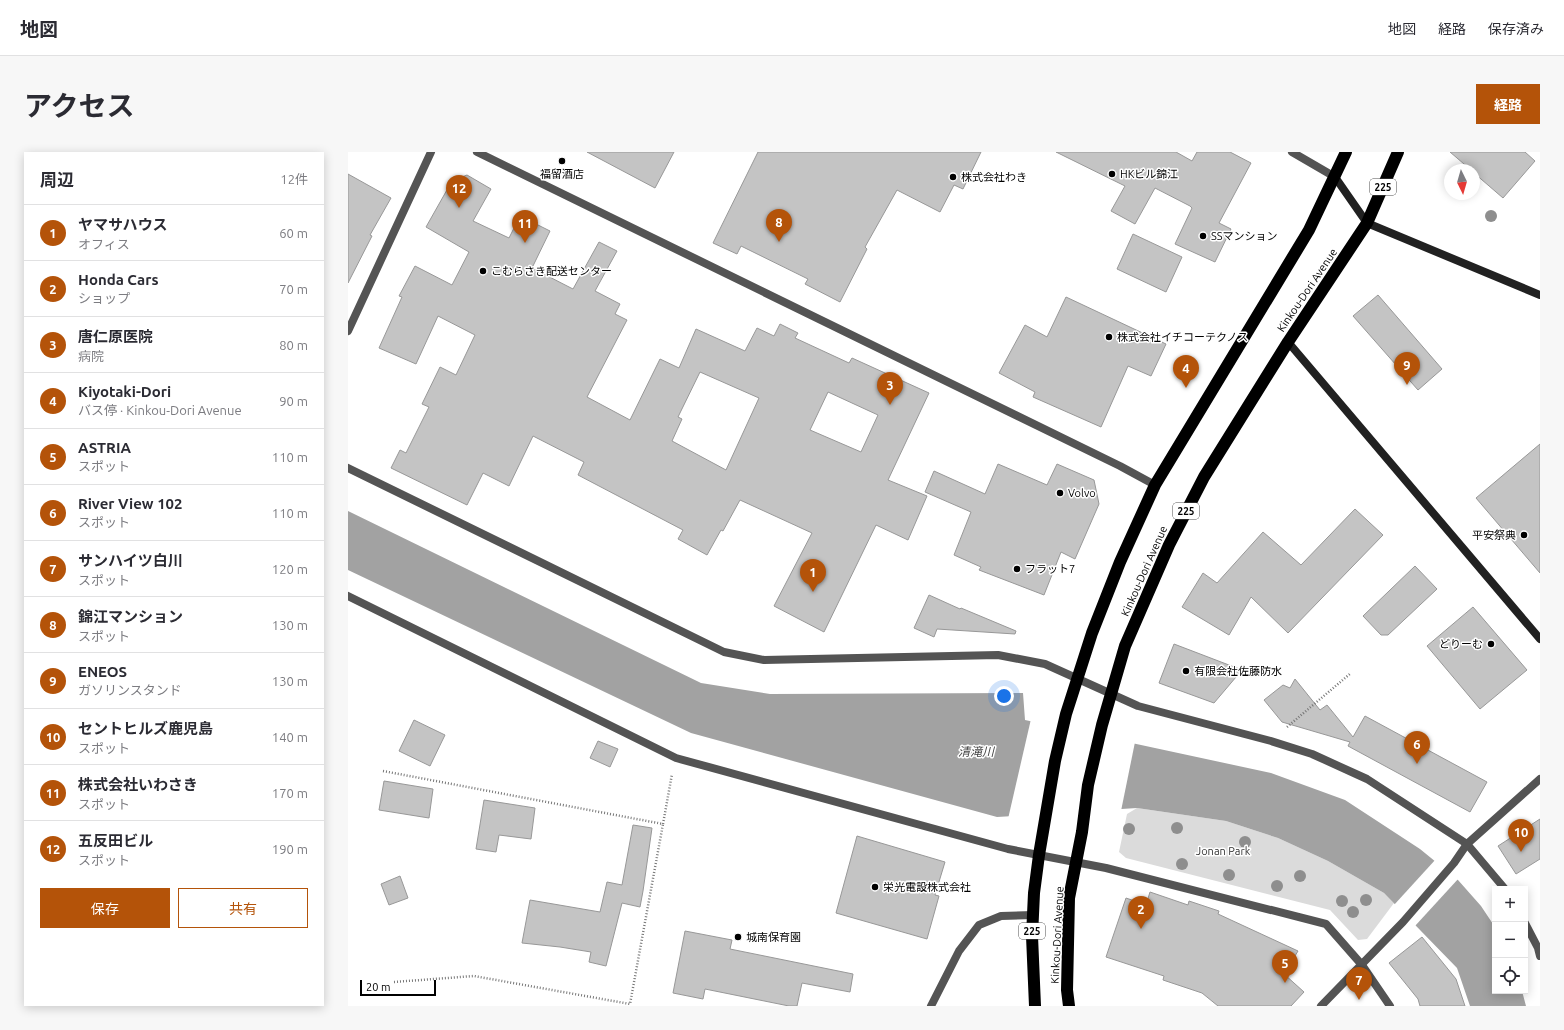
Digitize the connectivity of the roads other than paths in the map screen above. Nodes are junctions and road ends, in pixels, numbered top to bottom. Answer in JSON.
{"nodes":[{"id":1,"x":431,"y":152,"type":"edge"},
{"id":2,"x":477,"y":152,"type":"edge"},
{"id":3,"x":1292,"y":152,"type":"edge"},
{"id":4,"x":1346,"y":152,"type":"edge"},
{"id":5,"x":1398,"y":152,"type":"edge"},
{"id":6,"x":1335,"y":177,"type":"junction"},
{"id":7,"x":1367,"y":223,"type":"junction"},
{"id":8,"x":1540,"y":295,"type":"edge"},
{"id":9,"x":348,"y":331,"type":"edge"},
{"id":10,"x":1288,"y":342,"type":"junction"},
{"id":11,"x":348,"y":468,"type":"edge"},
{"id":12,"x":1156,"y":485,"type":"junction"},
{"id":13,"x":348,"y":596,"type":"edge"},
{"id":14,"x":1540,"y":639,"type":"edge"},
{"id":15,"x":1078,"y":679,"type":"junction"},
{"id":16,"x":1111,"y":694,"type":"junction"},
{"id":17,"x":1540,"y":779,"type":"edge"},
{"id":18,"x":1467,"y":844,"type":"junction"},
{"id":19,"x":1039,"y":855,"type":"junction"},
{"id":20,"x":1076,"y":863,"type":"junction"},
{"id":21,"x":1502,"y":886,"type":"edge"},
{"id":22,"x":1033,"y":915,"type":"junction"},
{"id":23,"x":1528,"y":929,"type":"edge"},
{"id":24,"x":1540,"y":956,"type":"edge"},
{"id":25,"x":1362,"y":965,"type":"junction"},
{"id":26,"x":930,"y":1006,"type":"edge"},
{"id":27,"x":1035,"y":1006,"type":"edge"},
{"id":28,"x":1068,"y":1006,"type":"edge"},
{"id":29,"x":1321,"y":1006,"type":"edge"},
{"id":30,"x":1390,"y":1006,"type":"edge"}],
"edges":[{"from":1,"to":9,"type":"street"},
{"from":2,"to":12,"type":"street"},
{"from":3,"to":6,"type":"street"},
{"from":4,"to":6,"type":"highway","name":"Kinkou-Dori Avenue","number":"225"},
{"from":5,"to":7,"type":"highway","name":"Kinkou-Dori Avenue","number":"225"},
{"from":6,"to":7,"type":"street"},
{"from":6,"to":12,"type":"highway","name":"Kinkou-Dori Avenue","number":"225"},
{"from":7,"to":8,"type":"street"},
{"from":7,"to":10,"type":"highway","name":"Kinkou-Dori Avenue","number":"225"},
{"from":10,"to":14,"type":"street"},
{"from":10,"to":16,"type":"highway","name":"Kinkou-Dori Avenue","number":"225"},
{"from":11,"to":15,"type":"street"},
{"from":12,"to":15,"type":"highway","name":"Kinkou-Dori Avenue","number":"225"},
{"from":13,"to":19,"type":"street"},
{"from":15,"to":16,"type":"street"},
{"from":15,"to":19,"type":"highway","name":"Kinkou-Dori Avenue","number":"225"},
{"from":16,"to":18,"type":"street"},
{"from":16,"to":20,"type":"highway","name":"Kinkou-Dori Avenue","number":"225"},
{"from":17,"to":18,"type":"street"},
{"from":18,"to":21,"type":"street"},
{"from":18,"to":25,"type":"street"},
{"from":19,"to":20,"type":"street"},
{"from":19,"to":22,"type":"highway","name":"Kinkou-Dori Avenue","number":"225"},
{"from":20,"to":25,"type":"street"},
{"from":20,"to":28,"type":"highway","name":"Kinkou-Dori Avenue","number":"225"},
{"from":22,"to":26,"type":"street"},
{"from":22,"to":27,"type":"highway","name":"Kinkou-Dori Avenue","number":"225"},
{"from":23,"to":24,"type":"street"},
{"from":25,"to":29,"type":"street"},
{"from":25,"to":30,"type":"street"}]}
